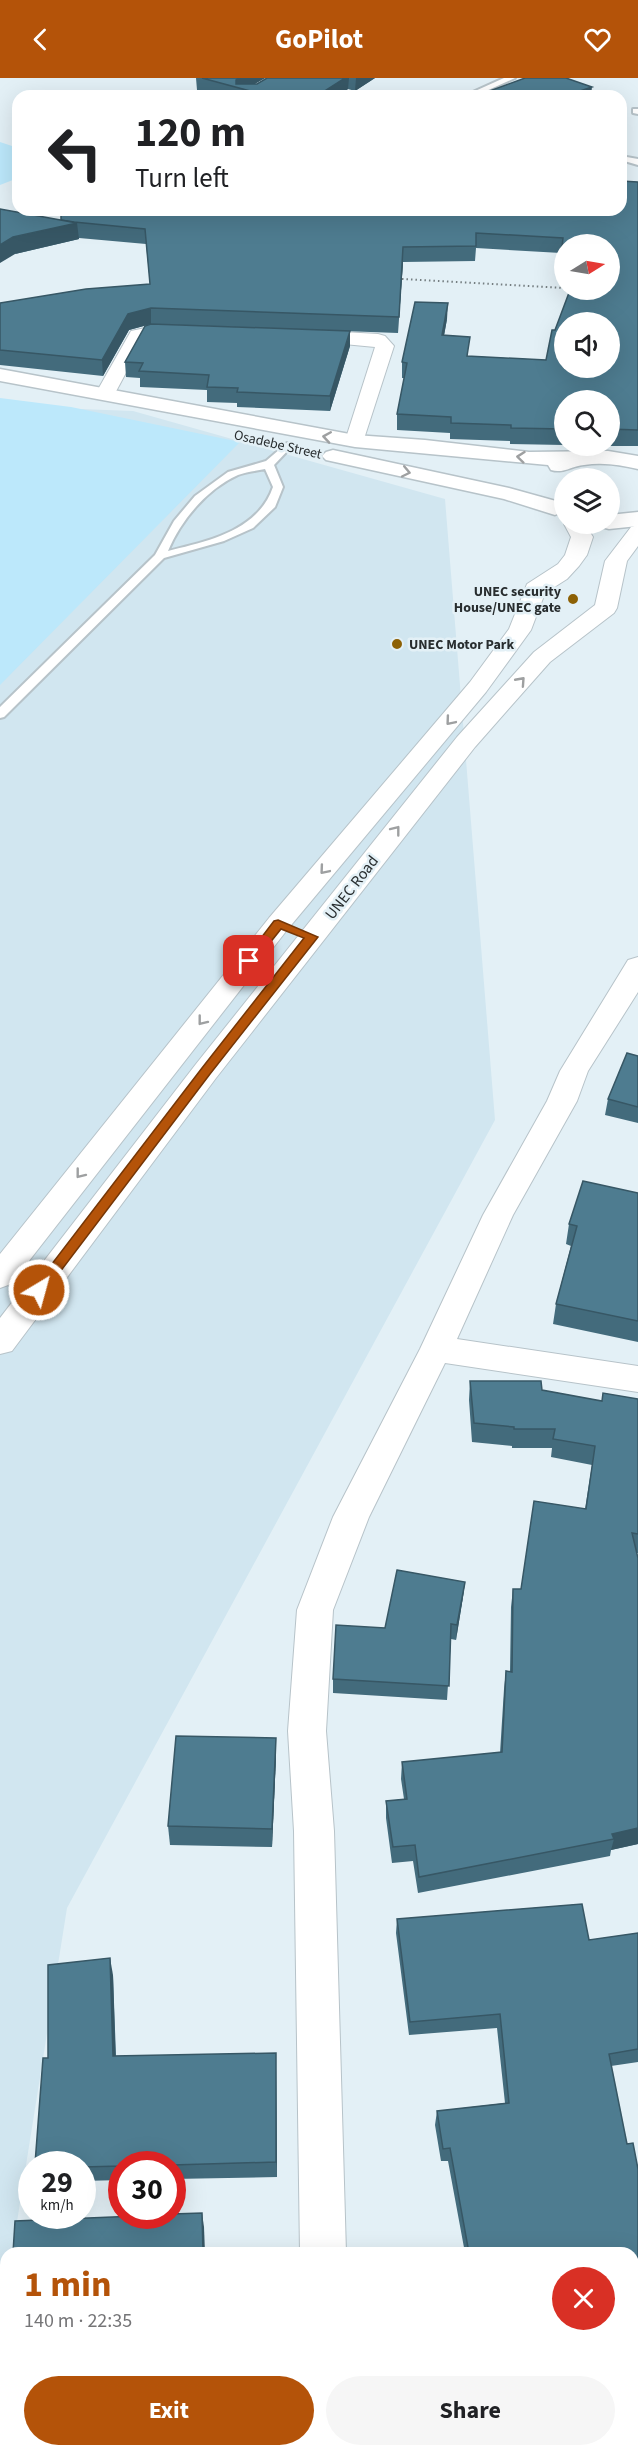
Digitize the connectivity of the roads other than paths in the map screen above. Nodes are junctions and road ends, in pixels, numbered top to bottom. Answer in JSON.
{"nodes":[{"id":1,"x":511,"y":78,"type":"edge"},
{"id":2,"x":482,"y":90,"type":"edge"},
{"id":3,"x":198,"y":331,"type":"edge"},
{"id":4,"x":291,"y":336,"type":"edge"},
{"id":5,"x":0,"y":375,"type":"edge"},
{"id":6,"x":0,"y":385,"type":"edge"},
{"id":7,"x":106,"y":393,"type":"junction"},
{"id":8,"x":355,"y":441,"type":"junction"},
{"id":9,"x":287,"y":446,"type":"junction"},
{"id":10,"x":579,"y":459,"type":"junction"},
{"id":11,"x":636,"y":462,"type":"edge"},
{"id":12,"x":269,"y":465,"type":"junction"},
{"id":13,"x":555,"y":468,"type":"edge"},
{"id":14,"x":554,"y":469,"type":"edge"},
{"id":15,"x":554,"y":506,"type":"edge"},
{"id":16,"x":554,"y":509,"type":"edge"},
{"id":17,"x":638,"y":519,"type":"edge"},
{"id":18,"x":620,"y":521,"type":"edge"},
{"id":19,"x":638,"y":531,"type":"edge"},
{"id":20,"x":580,"y":534,"type":"edge"},
{"id":21,"x":160,"y":556,"type":"junction"},
{"id":22,"x":627,"y":557,"type":"edge"},
{"id":23,"x":0,"y":714,"type":"edge"},
{"id":24,"x":278,"y":924,"type":"junction"},
{"id":25,"x":312,"y":937,"type":"junction"},
{"id":26,"x":636,"y":977,"type":"edge"},
{"id":27,"x":0,"y":1276,"type":"edge"},
{"id":28,"x":0,"y":1342,"type":"edge"},
{"id":29,"x":436,"y":1349,"type":"junction"},
{"id":30,"x":638,"y":1379,"type":"edge"},
{"id":31,"x":323,"y":2247,"type":"edge"}],
"edges":[{"from":1,"to":2,"type":"lane"},
{"from":3,"to":7,"type":"street"},
{"from":4,"to":8,"type":"street"},
{"from":5,"to":7,"type":"main road","name":"Osadebe Street"},
{"from":6,"to":9,"type":"main road","name":"Osadebe Street"},
{"from":8,"to":7,"type":"main road","name":"Osadebe Street","one_way":true},
{"from":10,"to":8,"type":"main road","name":"Osadebe Street","one_way":true},
{"from":9,"to":12,"type":"lane"},
{"from":9,"to":16,"type":"main road","name":"Osadebe Street","one_way":true},
{"from":10,"to":11,"type":"main road","name":"Osadebe Street"},
{"from":10,"to":13,"type":"main road"},
{"from":12,"to":21,"type":"lane"},
{"from":12,"to":21,"type":"lane"},
{"from":14,"to":15,"type":"main road"},
{"from":17,"to":18,"type":"main road"},
{"from":19,"to":22,"type":"street","name":"UNEC Road"},
{"from":20,"to":24,"type":"street","name":"UNEC Road","one_way":true},
{"from":21,"to":23,"type":"lane"},
{"from":25,"to":22,"type":"street","name":"UNEC Road","one_way":true},
{"from":24,"to":25,"type":"street"},
{"from":24,"to":27,"type":"street","name":"UNEC Road","one_way":true},
{"from":25,"to":28,"type":"street","name":"UNEC Road"},
{"from":26,"to":29,"type":"street"},
{"from":29,"to":30,"type":"street"},
{"from":29,"to":31,"type":"street"}]}
